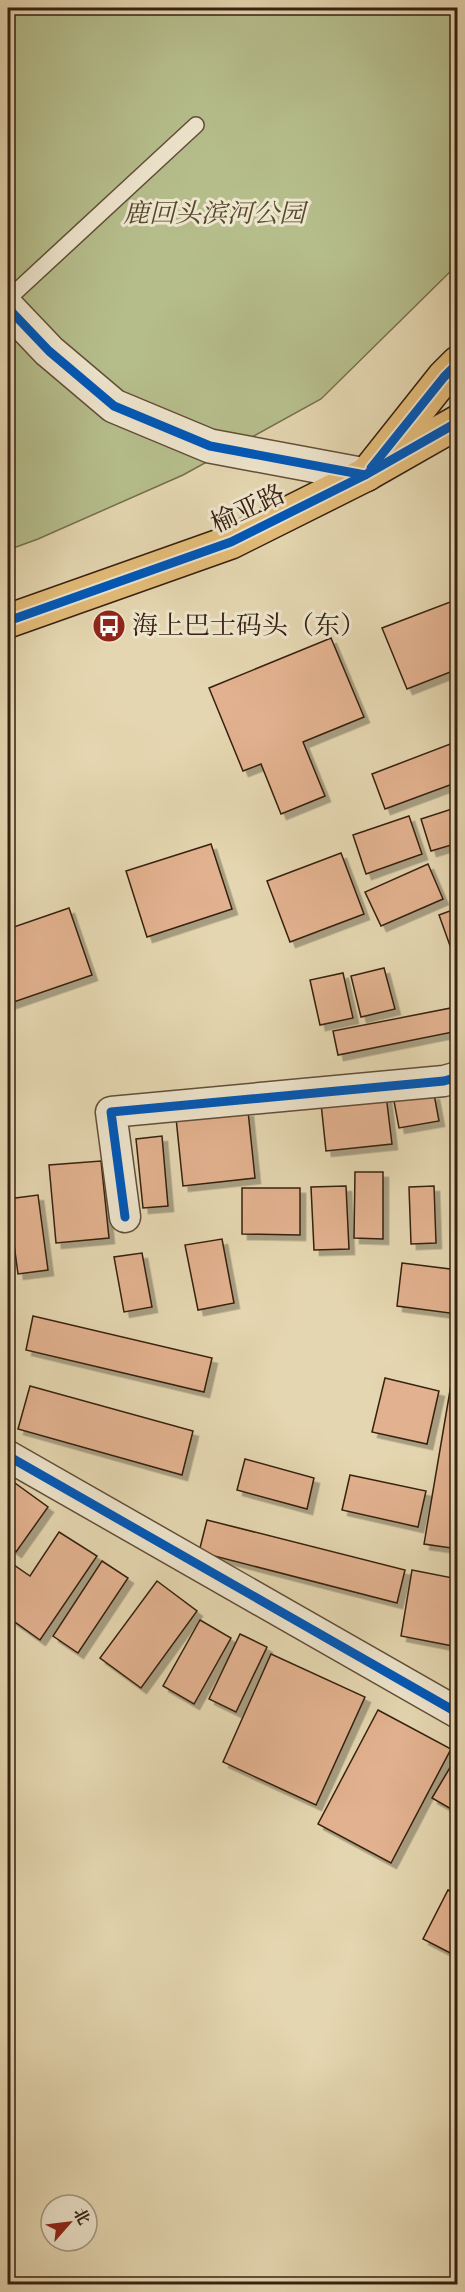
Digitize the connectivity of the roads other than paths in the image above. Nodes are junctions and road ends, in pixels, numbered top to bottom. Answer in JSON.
{"nodes":[{"id":1,"x":196,"y":125,"type":"dead end"},
{"id":2,"x":8,"y":298,"type":"edge"},
{"id":3,"x":8,"y":308,"type":"edge"},
{"id":4,"x":458,"y":363,"type":"edge"},
{"id":5,"x":458,"y":422,"type":"edge"},
{"id":6,"x":365,"y":475,"type":"junction"},
{"id":7,"x":8,"y":621,"type":"edge"},
{"id":8,"x":458,"y":1077,"type":"edge"},
{"id":9,"x":125,"y":1217,"type":"dead end"},
{"id":10,"x":8,"y":1456,"type":"edge"},
{"id":11,"x":455,"y":1704,"type":"edge"}],
"edges":[{"from":1,"to":2,"type":"lane"},
{"from":3,"to":6,"type":"street"},
{"from":4,"to":6,"type":"main road","name":"榆亚路"},
{"from":5,"to":6,"type":"main road"},
{"from":6,"to":7,"type":"main road","name":"榆亚路"},
{"from":8,"to":9,"type":"street"},
{"from":10,"to":11,"type":"street"}]}
